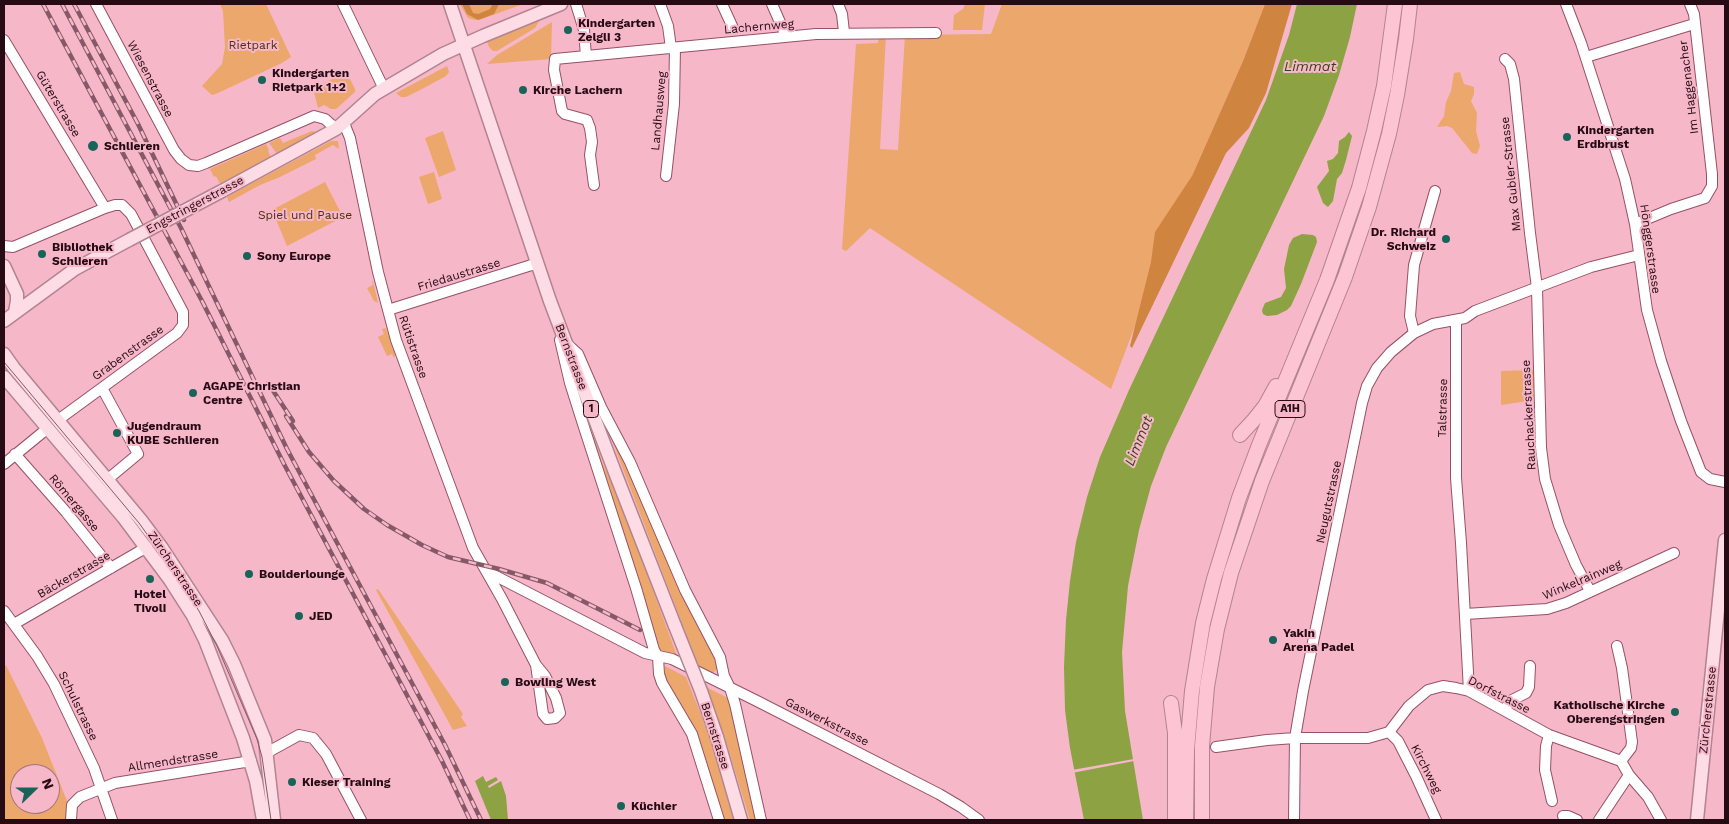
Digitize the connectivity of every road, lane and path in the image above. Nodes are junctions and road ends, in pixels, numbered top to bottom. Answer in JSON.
{"nodes":[{"id":1,"x":96,"y":4,"type":"edge"},
{"id":2,"x":343,"y":4,"type":"edge"},
{"id":3,"x":450,"y":4,"type":"edge"},
{"id":4,"x":559,"y":4,"type":"edge"},
{"id":5,"x":576,"y":4,"type":"edge"},
{"id":6,"x":660,"y":4,"type":"edge"},
{"id":7,"x":722,"y":4,"type":"edge"},
{"id":8,"x":772,"y":4,"type":"edge"},
{"id":9,"x":838,"y":4,"type":"edge"},
{"id":10,"x":1395,"y":4,"type":"edge"},
{"id":11,"x":1410,"y":4,"type":"edge"},
{"id":12,"x":1566,"y":4,"type":"edge"},
{"id":13,"x":1690,"y":4,"type":"edge"},
{"id":14,"x":1694,"y":24,"type":"junction"},
{"id":15,"x":733,"y":28,"type":"dead end"},
{"id":16,"x":844,"y":32,"type":"junction"},
{"id":17,"x":936,"y":32,"type":"dead end"},
{"id":18,"x":786,"y":36,"type":"junction"},
{"id":19,"x":4,"y":40,"type":"edge"},
{"id":20,"x":463,"y":44,"type":"junction"},
{"id":21,"x":673,"y":48,"type":"junction"},
{"id":22,"x":586,"y":56,"type":"junction"},
{"id":23,"x":1586,"y":57,"type":"junction"},
{"id":24,"x":1505,"y":59,"type":"dead end"},
{"id":25,"x":384,"y":89,"type":"junction"},
{"id":26,"x":340,"y":126,"type":"junction"},
{"id":27,"x":666,"y":176,"type":"dead end"},
{"id":28,"x":594,"y":185,"type":"dead end"},
{"id":29,"x":1435,"y":191,"type":"dead end"},
{"id":30,"x":105,"y":208,"type":"junction"},
{"id":31,"x":1635,"y":224,"type":"junction"},
{"id":32,"x":4,"y":246,"type":"edge"},
{"id":33,"x":1639,"y":255,"type":"junction"},
{"id":34,"x":538,"y":263,"type":"junction"},
{"id":35,"x":4,"y":266,"type":"edge"},
{"id":36,"x":55,"y":283,"type":"junction"},
{"id":37,"x":1537,"y":288,"type":"junction"},
{"id":38,"x":16,"y":294,"type":"junction"},
{"id":39,"x":553,"y":308,"type":"junction"},
{"id":40,"x":388,"y":310,"type":"junction"},
{"id":41,"x":15,"y":312,"type":"junction"},
{"id":42,"x":1456,"y":320,"type":"junction"},
{"id":43,"x":4,"y":322,"type":"edge"},
{"id":44,"x":1310,"y":324,"type":"junction"},
{"id":45,"x":1414,"y":333,"type":"junction"},
{"id":46,"x":566,"y":344,"type":"junction"},
{"id":47,"x":4,"y":354,"type":"edge"},
{"id":48,"x":4,"y":377,"type":"edge"},
{"id":49,"x":102,"y":388,"type":"junction"},
{"id":50,"x":58,"y":420,"type":"junction"},
{"id":51,"x":48,"y":428,"type":"junction"},
{"id":52,"x":1240,"y":435,"type":"dead end"},
{"id":53,"x":16,"y":454,"type":"junction"},
{"id":54,"x":4,"y":464,"type":"edge"},
{"id":55,"x":108,"y":480,"type":"junction"},
{"id":56,"x":1725,"y":482,"type":"edge"},
{"id":57,"x":1725,"y":540,"type":"edge"},
{"id":58,"x":147,"y":546,"type":"junction"},
{"id":59,"x":1674,"y":554,"type":"dead end"},
{"id":60,"x":111,"y":568,"type":"junction"},
{"id":61,"x":485,"y":571,"type":"junction"},
{"id":62,"x":1590,"y":591,"type":"junction"},
{"id":63,"x":4,"y":611,"type":"edge"},
{"id":64,"x":1465,"y":614,"type":"junction"},
{"id":65,"x":14,"y":624,"type":"junction"},
{"id":66,"x":1617,"y":646,"type":"dead end"},
{"id":67,"x":658,"y":657,"type":"junction"},
{"id":68,"x":536,"y":665,"type":"dead end"},
{"id":69,"x":1530,"y":666,"type":"dead end"},
{"id":70,"x":730,"y":688,"type":"junction"},
{"id":71,"x":1468,"y":691,"type":"junction"},
{"id":72,"x":755,"y":700,"type":"junction"},
{"id":73,"x":1171,"y":703,"type":"dead end"},
{"id":74,"x":1504,"y":710,"type":"junction"},
{"id":75,"x":736,"y":717,"type":"junction"},
{"id":76,"x":1389,"y":732,"type":"junction"},
{"id":77,"x":1549,"y":735,"type":"junction"},
{"id":78,"x":302,"y":736,"type":"junction"},
{"id":79,"x":1295,"y":738,"type":"junction"},
{"id":80,"x":265,"y":740,"type":"junction"},
{"id":81,"x":1216,"y":747,"type":"dead end"},
{"id":82,"x":267,"y":755,"type":"junction"},
{"id":83,"x":251,"y":761,"type":"junction"},
{"id":84,"x":1621,"y":761,"type":"junction"},
{"id":85,"x":1629,"y":776,"type":"junction"},
{"id":86,"x":99,"y":784,"type":"junction"},
{"id":87,"x":1552,"y":801,"type":"dead end"},
{"id":88,"x":1563,"y":816,"type":"dead end"},
{"id":89,"x":71,"y":820,"type":"edge"},
{"id":90,"x":112,"y":820,"type":"edge"},
{"id":91,"x":263,"y":820,"type":"edge"},
{"id":92,"x":274,"y":820,"type":"edge"},
{"id":93,"x":361,"y":820,"type":"edge"},
{"id":94,"x":719,"y":820,"type":"edge"},
{"id":95,"x":741,"y":820,"type":"edge"},
{"id":96,"x":761,"y":820,"type":"edge"},
{"id":97,"x":979,"y":820,"type":"edge"},
{"id":98,"x":1176,"y":820,"type":"edge"},
{"id":99,"x":1186,"y":820,"type":"edge"},
{"id":100,"x":1202,"y":820,"type":"edge"},
{"id":101,"x":1294,"y":820,"type":"edge"},
{"id":102,"x":1436,"y":820,"type":"edge"},
{"id":103,"x":1577,"y":820,"type":"edge"},
{"id":104,"x":1599,"y":820,"type":"edge"},
{"id":105,"x":1662,"y":820,"type":"edge"},
{"id":106,"x":1697,"y":820,"type":"edge"}],
"edges":[{"from":1,"to":26,"type":"street","name":"Wiesenstrasse"},
{"from":2,"to":25,"type":"street"},
{"from":3,"to":20,"type":"main road","name":"Bernstrasse","number":"1"},
{"from":4,"to":20,"type":"main road","name":"Engstringerstrasse"},
{"from":5,"to":22,"type":"street"},
{"from":6,"to":21,"type":"street","name":"Landhausweg"},
{"from":7,"to":15,"type":"street"},
{"from":8,"to":18,"type":"street"},
{"from":9,"to":16,"type":"street"},
{"from":10,"to":44,"type":"highway","number":"A1H"},
{"from":11,"to":100,"type":"highway","number":"A1H"},
{"from":12,"to":23,"type":"street","name":"Hönggerstrasse"},
{"from":13,"to":14,"type":"street"},
{"from":14,"to":23,"type":"street","name":"Im Haggenacher"},
{"from":14,"to":31,"type":"street","name":"Im Haggenacher"},
{"from":16,"to":17,"type":"street","name":"Lachernweg"},
{"from":16,"to":18,"type":"street","name":"Lachernweg"},
{"from":18,"to":21,"type":"street","name":"Lachernweg"},
{"from":19,"to":30,"type":"street","name":"Güterstrasse"},
{"from":20,"to":25,"type":"main road","name":"Engstringerstrasse"},
{"from":20,"to":34,"type":"main road","name":"Bernstrasse","number":"1"},
{"from":21,"to":22,"type":"street","name":"Lachernweg"},
{"from":21,"to":27,"type":"street","name":"Landhausweg"},
{"from":22,"to":28,"type":"street","name":"Lachernweg"},
{"from":23,"to":31,"type":"street","name":"Hönggerstrasse"},
{"from":24,"to":37,"type":"street","name":"Max Gubler-Strasse"},
{"from":25,"to":26,"type":"main road","name":"Engstringerstrasse"},
{"from":26,"to":36,"type":"main road","name":"Engstringerstrasse","bridge":true},
{"from":26,"to":40,"type":"street","name":"Rütistrasse"},
{"from":29,"to":45,"type":"street"},
{"from":30,"to":32,"type":"street"},
{"from":30,"to":49,"type":"street","name":"Grabenstrasse"},
{"from":31,"to":33,"type":"street","name":"Hönggerstrasse"},
{"from":33,"to":37,"type":"street"},
{"from":33,"to":56,"type":"street","name":"Hönggerstrasse"},
{"from":34,"to":39,"type":"main road","name":"Bernstrasse","number":"1"},
{"from":34,"to":40,"type":"street","name":"Friedaustrasse"},
{"from":35,"to":38,"type":"main road"},
{"from":36,"to":38,"type":"main road","name":"Engstringerstrasse"},
{"from":36,"to":41,"type":"main road","name":"Engstringerstrasse"},
{"from":37,"to":42,"type":"street"},
{"from":37,"to":62,"type":"street","name":"Rauchackerstrasse"},
{"from":38,"to":41,"type":"main road"},
{"from":39,"to":46,"type":"main road","name":"Bernstrasse","number":"1"},
{"from":39,"to":67,"type":"street"},
{"from":40,"to":61,"type":"street","name":"Rütistrasse"},
{"from":41,"to":43,"type":"main road"},
{"from":42,"to":45,"type":"street","name":"Neugutstrasse"},
{"from":42,"to":64,"type":"street","name":"Talstrasse"},
{"from":44,"to":52,"type":"highway"},
{"from":44,"to":99,"type":"highway","number":"A1H"},
{"from":45,"to":79,"type":"street","name":"Neugutstrasse"},
{"from":46,"to":70,"type":"street"},
{"from":46,"to":95,"type":"main road","name":"Bernstrasse","number":"1","bridge":true},
{"from":47,"to":50,"type":"main road","name":"Zürcherstrasse"},
{"from":48,"to":51,"type":"main road","name":"Zürcherstrasse"},
{"from":49,"to":50,"type":"street","name":"Grabenstrasse"},
{"from":49,"to":55,"type":"street"},
{"from":50,"to":55,"type":"main road","name":"Zürcherstrasse"},
{"from":51,"to":53,"type":"street"},
{"from":51,"to":58,"type":"main road","name":"Zürcherstrasse"},
{"from":53,"to":54,"type":"street"},
{"from":53,"to":60,"type":"street","name":"Römergasse"},
{"from":55,"to":80,"type":"main road","name":"Zürcherstrasse"},
{"from":57,"to":106,"type":"main road","name":"Zürcherstrasse"},
{"from":58,"to":60,"type":"street","name":"Bäckerstrasse"},
{"from":58,"to":83,"type":"main road","name":"Zürcherstrasse"},
{"from":59,"to":62,"type":"street","name":"Winkelrainweg"},
{"from":60,"to":65,"type":"street","name":"Bäckerstrasse"},
{"from":61,"to":67,"type":"street"},
{"from":61,"to":68,"type":"street","name":"Rütistrasse"},
{"from":62,"to":64,"type":"street","name":"Winkelrainweg"},
{"from":63,"to":65,"type":"street","name":"Schulstrasse"},
{"from":64,"to":71,"type":"street","name":"Talstrasse"},
{"from":65,"to":86,"type":"street","name":"Schulstrasse"},
{"from":66,"to":84,"type":"street"},
{"from":67,"to":70,"type":"street","name":"Gaswerkstrasse"},
{"from":67,"to":94,"type":"street"},
{"from":69,"to":74,"type":"street"},
{"from":70,"to":72,"type":"street","name":"Gaswerkstrasse"},
{"from":70,"to":75,"type":"street"},
{"from":71,"to":74,"type":"street","name":"Dorfstrasse"},
{"from":71,"to":76,"type":"street","name":"Dorfstrasse"},
{"from":72,"to":75,"type":"street"},
{"from":72,"to":97,"type":"street","name":"Gaswerkstrasse"},
{"from":73,"to":98,"type":"highway"},
{"from":74,"to":77,"type":"street","name":"Dorfstrasse"},
{"from":75,"to":96,"type":"street"},
{"from":76,"to":79,"type":"street"},
{"from":76,"to":102,"type":"street","name":"Kirchweg"},
{"from":77,"to":84,"type":"street","name":"Dorfstrasse"},
{"from":77,"to":87,"type":"street"},
{"from":78,"to":80,"type":"street"},
{"from":78,"to":82,"type":"street"},
{"from":78,"to":93,"type":"street"},
{"from":79,"to":81,"type":"street"},
{"from":79,"to":101,"type":"street"},
{"from":80,"to":82,"type":"main road","name":"Zürcherstrasse"},
{"from":82,"to":83,"type":"main road"},
{"from":82,"to":92,"type":"main road","name":"Zürcherstrasse"},
{"from":83,"to":86,"type":"street","name":"Allmendstrasse"},
{"from":83,"to":91,"type":"main road","name":"Zürcherstrasse"},
{"from":84,"to":85,"type":"street"},
{"from":85,"to":104,"type":"street"},
{"from":85,"to":105,"type":"street"},
{"from":86,"to":89,"type":"street","name":"Allmendstrasse"},
{"from":86,"to":90,"type":"street","name":"Schulstrasse"},
{"from":88,"to":103,"type":"street"}]}
